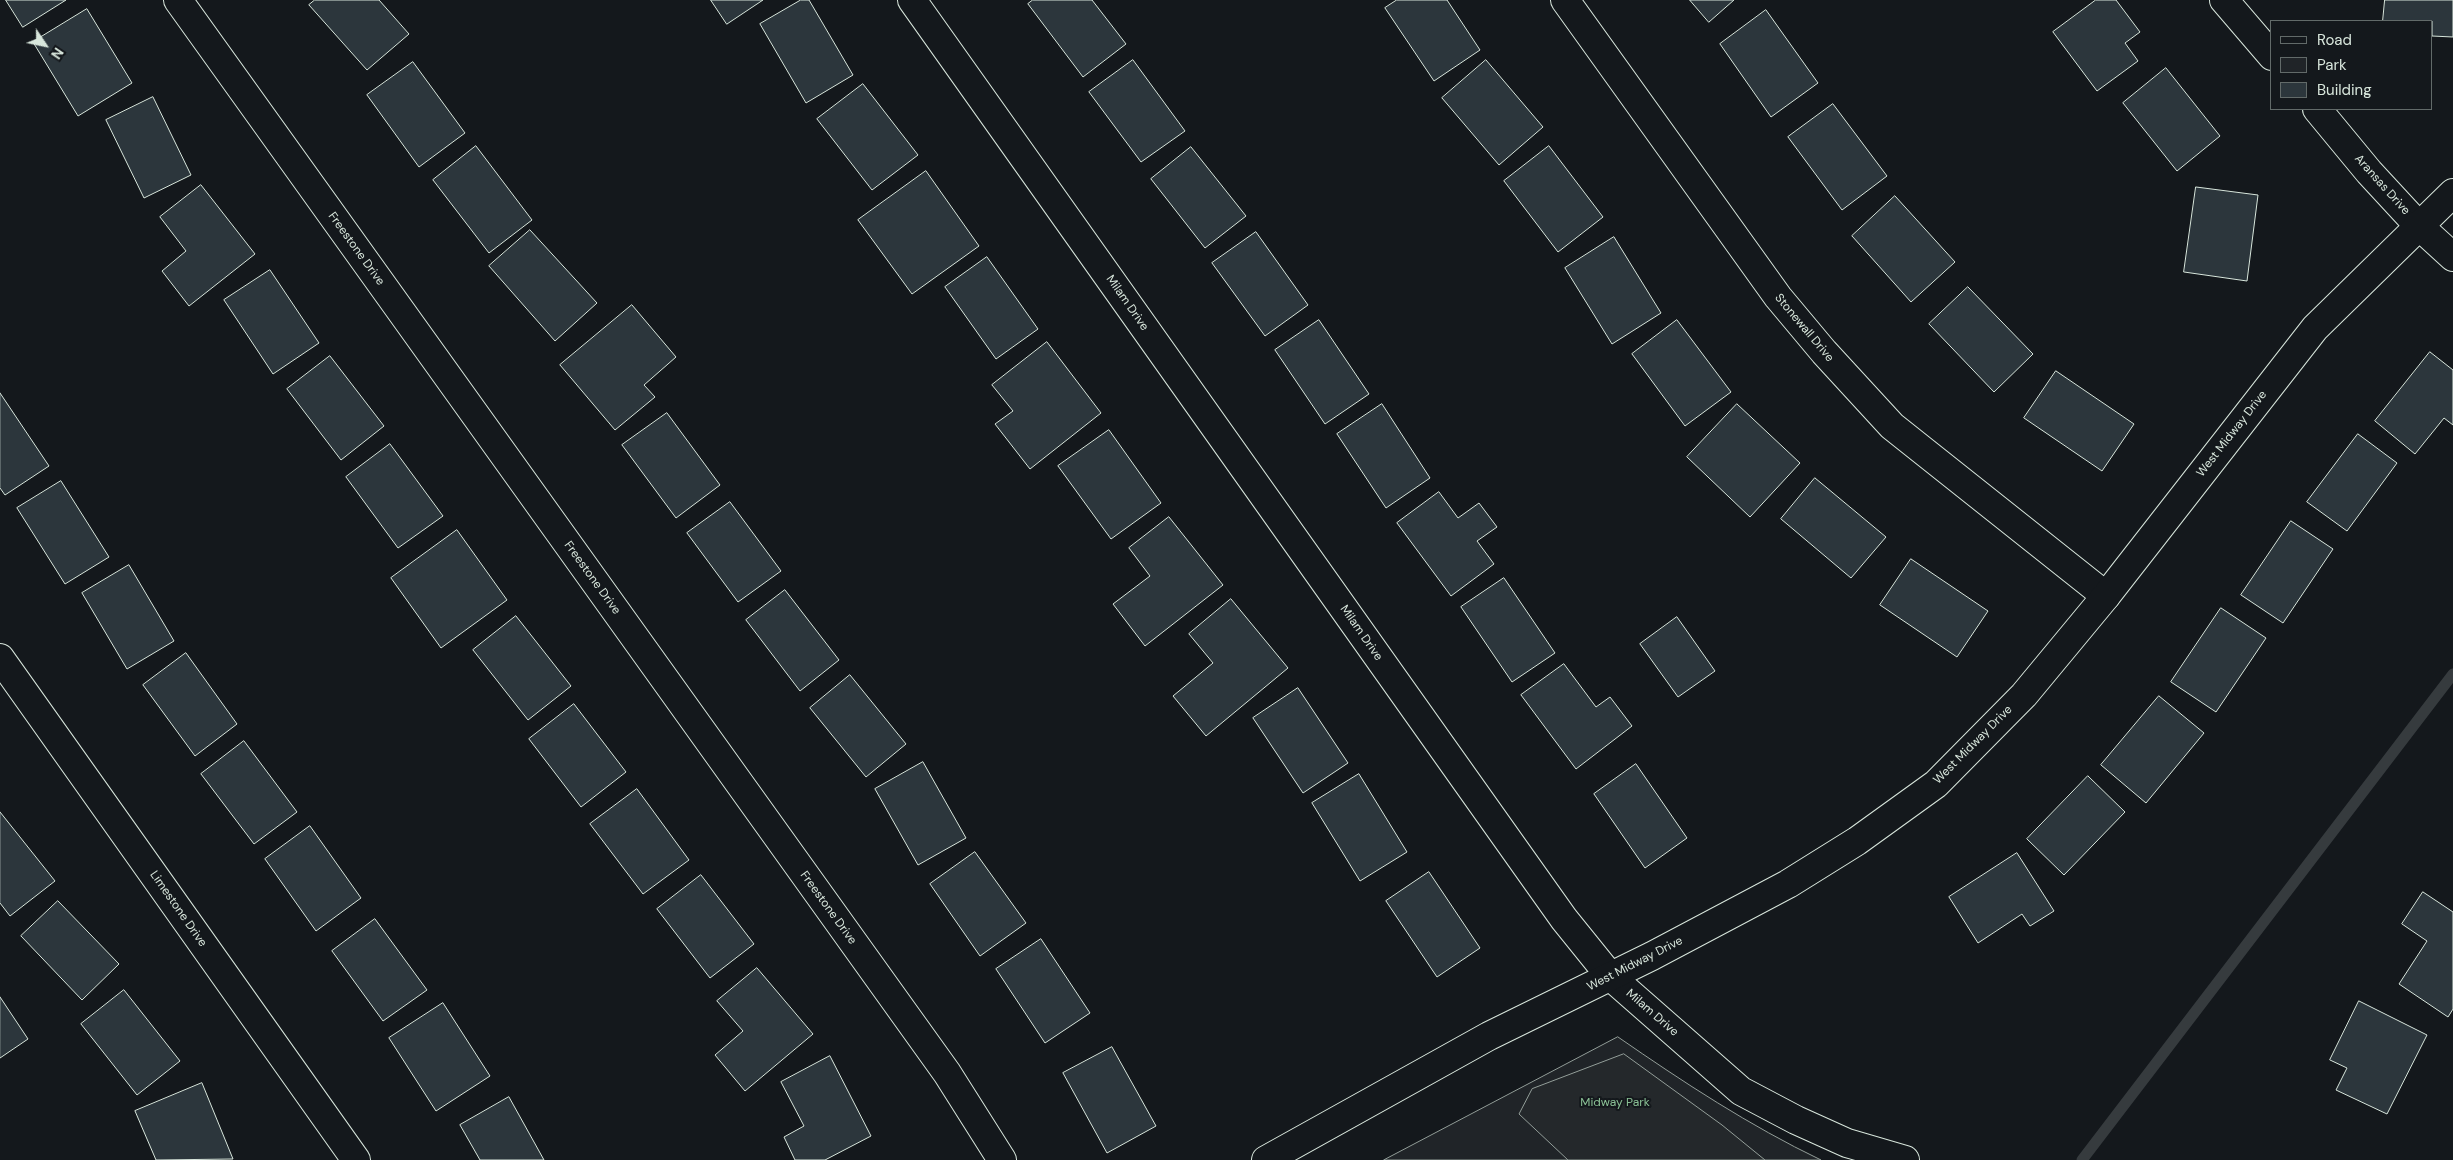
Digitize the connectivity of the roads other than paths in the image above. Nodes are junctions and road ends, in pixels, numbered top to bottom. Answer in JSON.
{"nodes":[{"id":1,"x":178,"y":0,"type":"edge"},
{"id":2,"x":912,"y":0,"type":"edge"},
{"id":3,"x":1565,"y":0,"type":"edge"},
{"id":4,"x":2224,"y":0,"type":"edge"},
{"id":5,"x":2270,"y":54,"type":"edge"},
{"id":6,"x":2318,"y":110,"type":"edge"},
{"id":7,"x":2453,"y":193,"type":"edge"},
{"id":8,"x":2418,"y":225,"type":"junction"},
{"id":9,"x":2453,"y":257,"type":"edge"},
{"id":10,"x":2106,"y":596,"type":"junction"},
{"id":11,"x":0,"y":658,"type":"edge"},
{"id":12,"x":1610,"y":976,"type":"junction"},
{"id":13,"x":356,"y":1160,"type":"edge"},
{"id":14,"x":1002,"y":1160,"type":"edge"},
{"id":15,"x":1266,"y":1160,"type":"edge"},
{"id":16,"x":1905,"y":1160,"type":"edge"}],
"edges":[{"from":1,"to":14,"type":"street","name":"Freestone Drive"},
{"from":2,"to":12,"type":"street","name":"Milam Drive"},
{"from":3,"to":10,"type":"street","name":"Stonewall Drive"},
{"from":4,"to":5,"type":"street"},
{"from":6,"to":8,"type":"street","name":"Aransas Drive"},
{"from":7,"to":8,"type":"street","name":"West Midway Drive"},
{"from":8,"to":9,"type":"street","name":"Aransas Drive"},
{"from":8,"to":10,"type":"street","name":"West Midway Drive"},
{"from":10,"to":12,"type":"street","name":"West Midway Drive"},
{"from":11,"to":13,"type":"street","name":"Limestone Drive"},
{"from":12,"to":15,"type":"street","name":"West Midway Drive"},
{"from":12,"to":16,"type":"street","name":"Milam Drive"}]}
